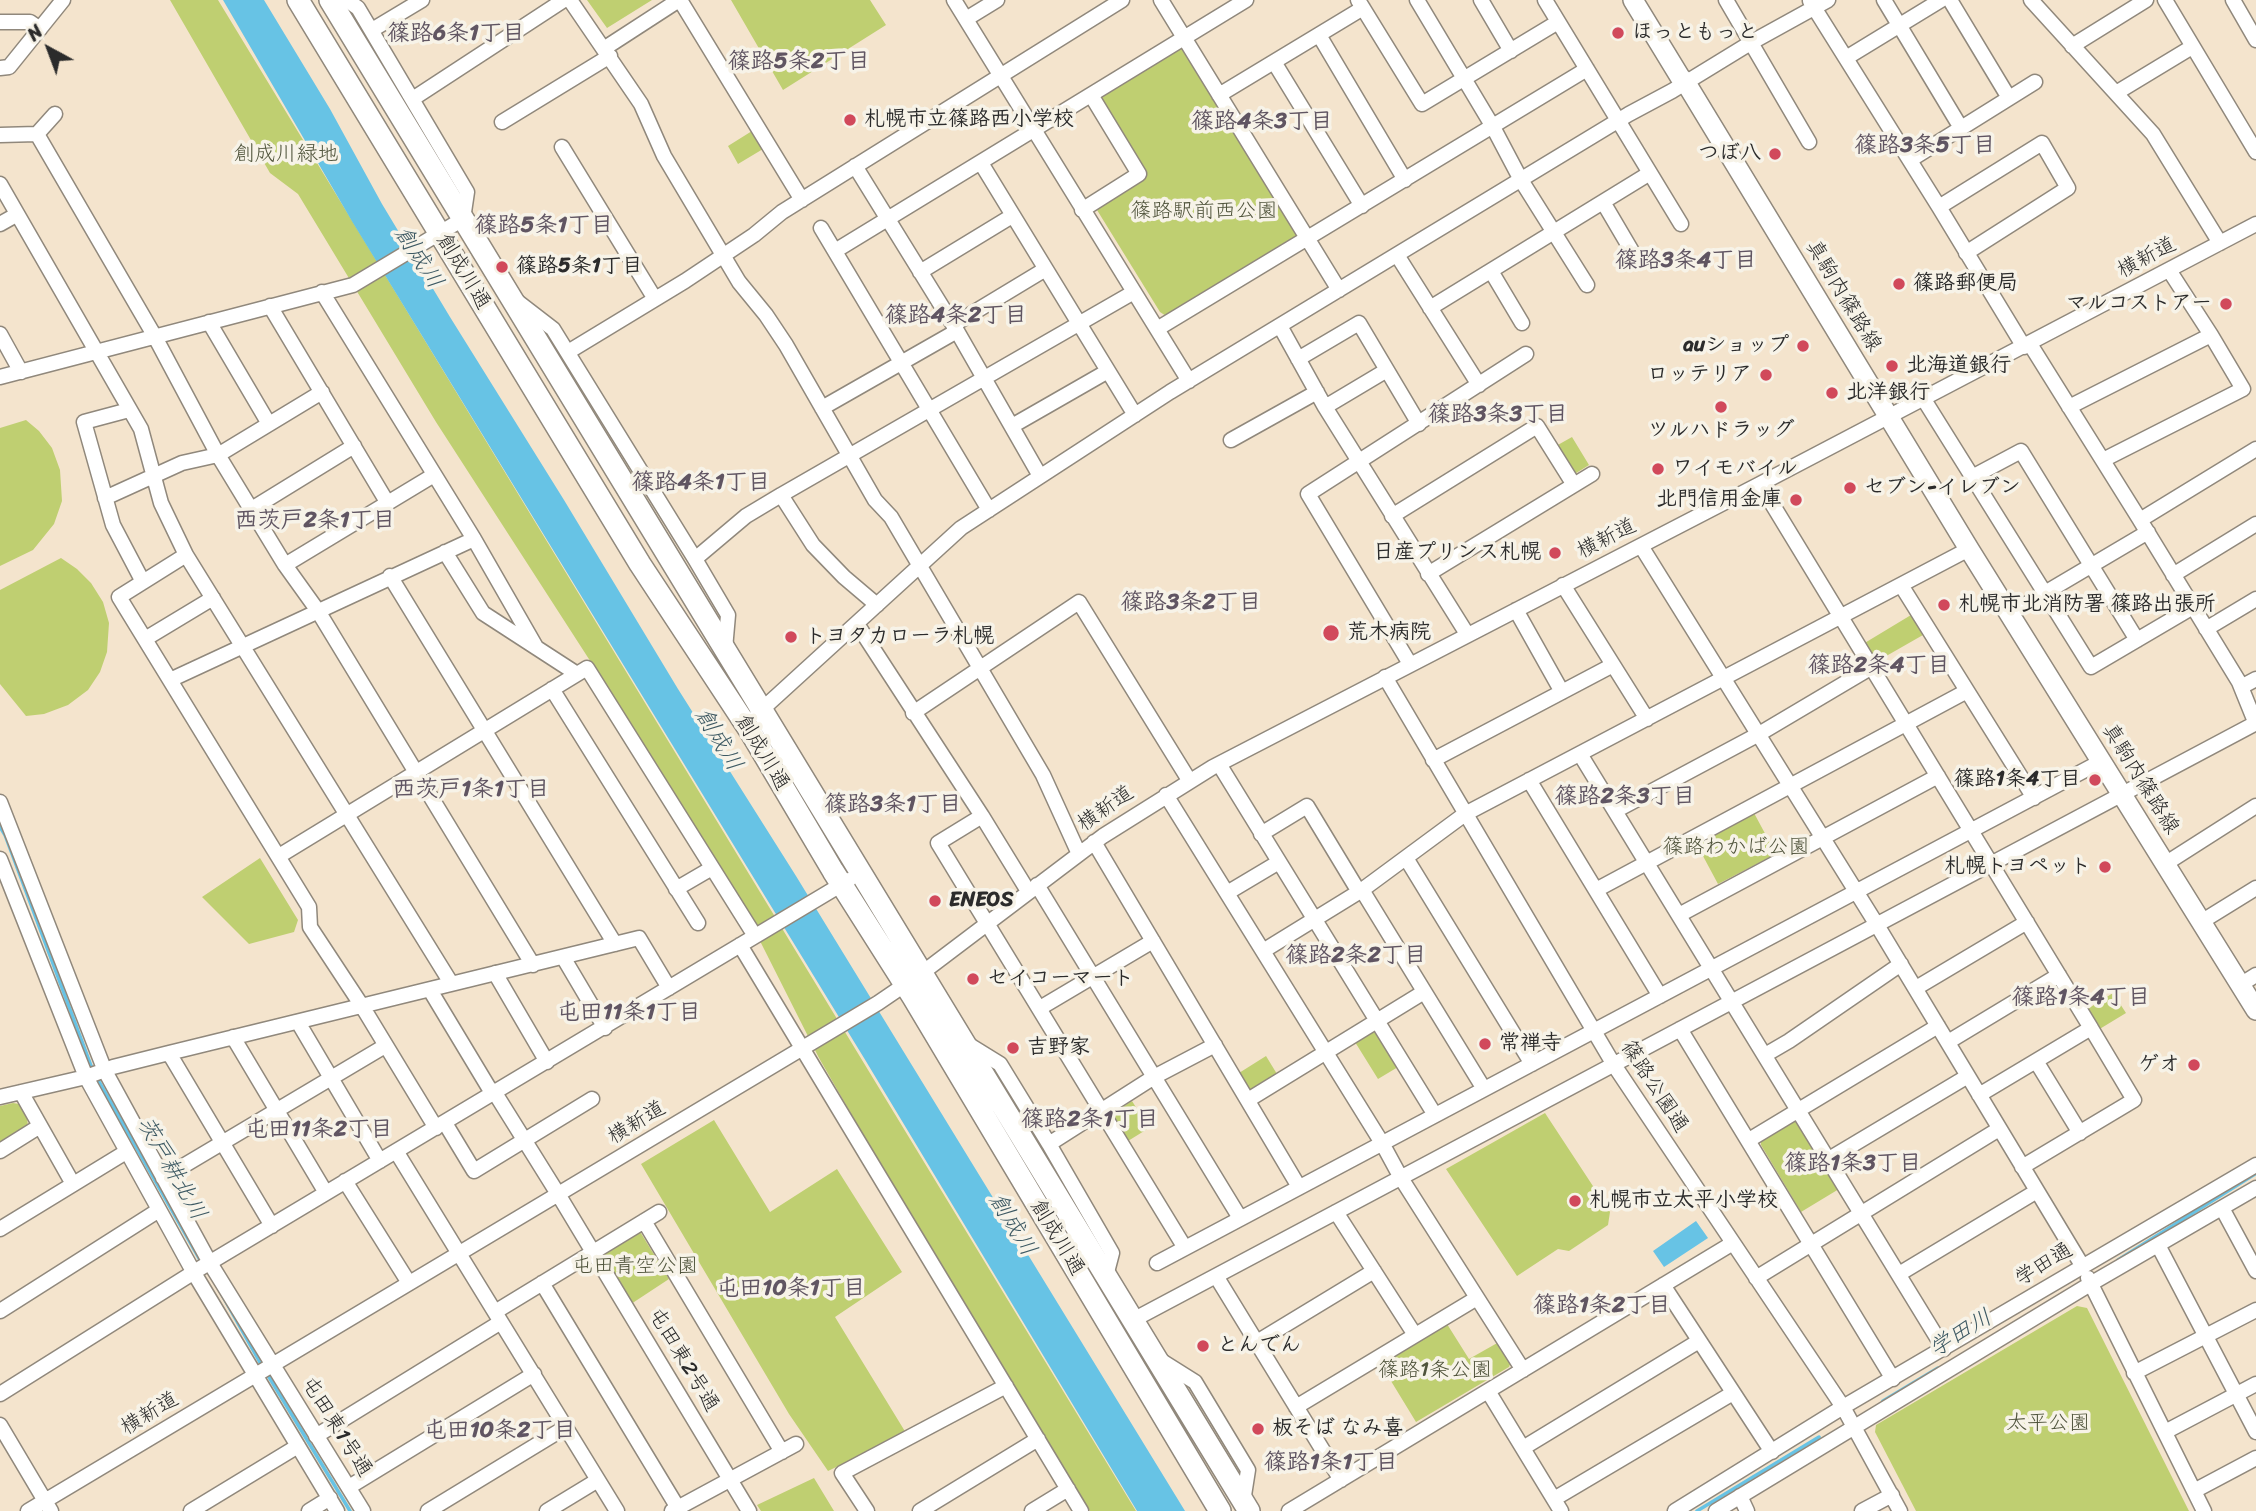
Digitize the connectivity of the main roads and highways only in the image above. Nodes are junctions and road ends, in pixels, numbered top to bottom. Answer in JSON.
{"nodes":[{"id":1,"x":298,"y":0,"type":"edge"},
{"id":2,"x":330,"y":0,"type":"edge"},
{"id":3,"x":1633,"y":0,"type":"edge"},
{"id":4,"x":665,"y":550,"type":"junction"},
{"id":5,"x":640,"y":564,"type":"junction"},
{"id":6,"x":753,"y":716,"type":"junction"},
{"id":7,"x":913,"y":979,"type":"junction"},
{"id":8,"x":2248,"y":980,"type":"edge"},
{"id":9,"x":2256,"y":1010,"type":"edge"},
{"id":10,"x":1246,"y":1507,"type":"edge"},
{"id":11,"x":1220,"y":1511,"type":"edge"}],
"edges":[{"from":1,"to":5,"type":"highway","name":"創成川通"},
{"from":2,"to":4,"type":"highway","name":"創成川通"},
{"from":3,"to":8,"type":"main road","name":"真駒内篠路線"},
{"from":4,"to":5,"type":"highway"},
{"from":4,"to":6,"type":"highway","name":"創成川通"},
{"from":5,"to":6,"type":"highway","name":"創成川通"},
{"from":6,"to":7,"type":"highway","name":"創成川通"},
{"from":6,"to":7,"type":"highway","name":"創成川通"},
{"from":7,"to":10,"type":"highway","name":"創成川通"},
{"from":7,"to":11,"type":"highway","name":"創成川通"},
{"from":8,"to":9,"type":"main road","name":"真駒内篠路線"}]}
